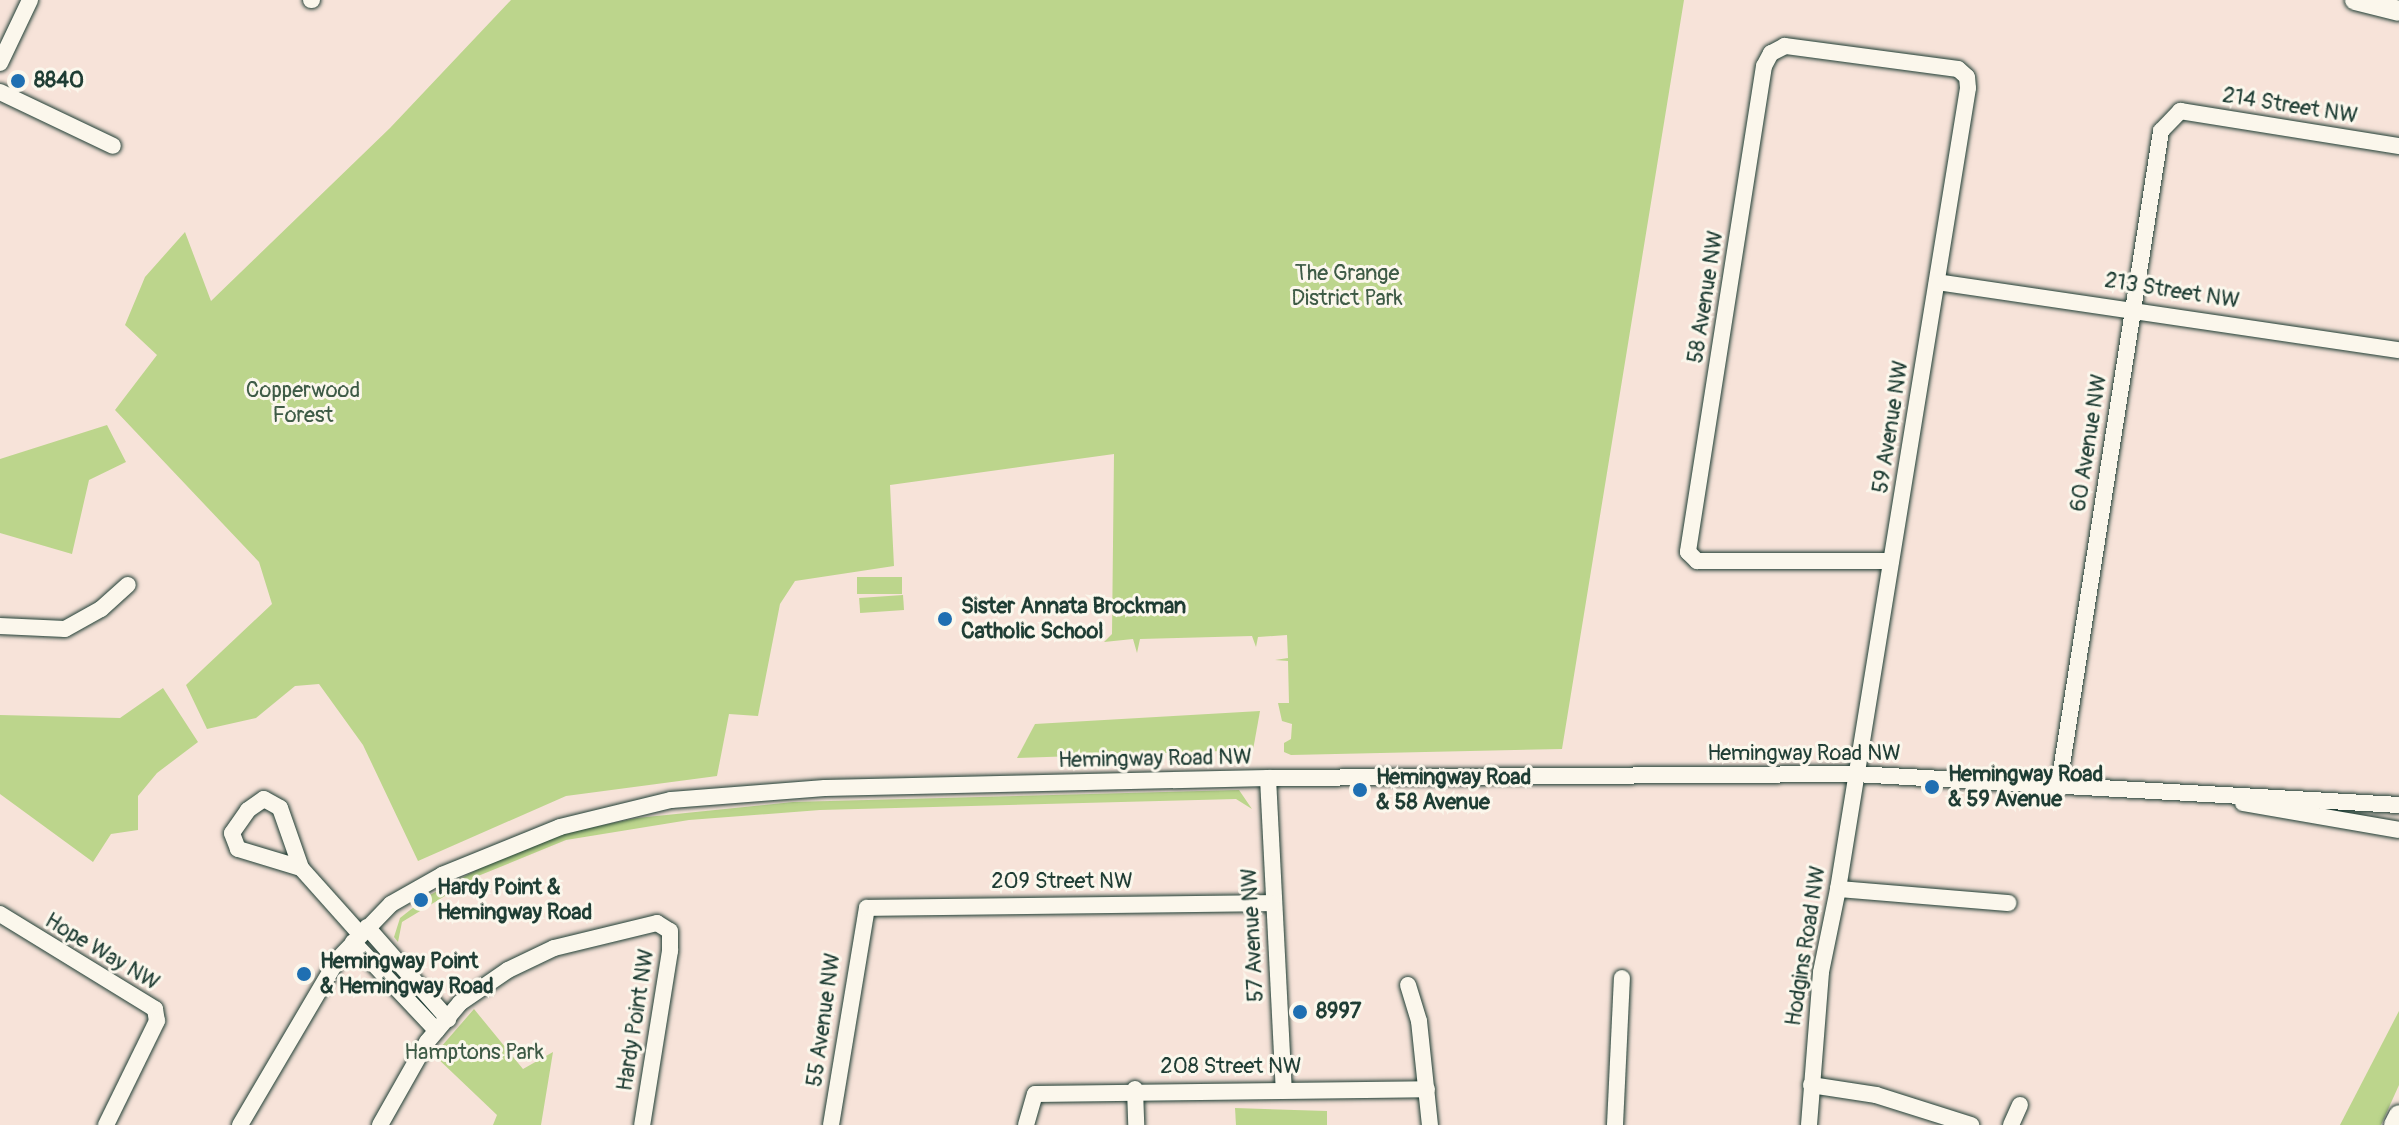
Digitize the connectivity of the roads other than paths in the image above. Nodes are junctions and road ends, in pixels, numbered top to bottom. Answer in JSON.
{"nodes":[{"id":1,"x":30,"y":0,"type":"edge"},
{"id":2,"x":2355,"y":0,"type":"edge"},
{"id":3,"x":2390,"y":0,"type":"edge"},
{"id":4,"x":2399,"y":1,"type":"edge"},
{"id":5,"x":2399,"y":11,"type":"edge"},
{"id":6,"x":0,"y":63,"type":"edge"},
{"id":7,"x":1968,"y":88,"type":"joint"},
{"id":8,"x":0,"y":92,"type":"edge"},
{"id":9,"x":2173,"y":114,"type":"joint"},
{"id":10,"x":113,"y":146,"type":"dead end"},
{"id":11,"x":2399,"y":146,"type":"edge"},
{"id":12,"x":1937,"y":282,"type":"junction"},
{"id":13,"x":2132,"y":307,"type":"junction"},
{"id":14,"x":2399,"y":350,"type":"edge"},
{"id":15,"x":1891,"y":561,"type":"junction"},
{"id":16,"x":128,"y":585,"type":"dead end"},
{"id":17,"x":0,"y":626,"type":"edge"},
{"id":18,"x":1855,"y":774,"type":"junction"},
{"id":19,"x":1268,"y":778,"type":"junction"},
{"id":20,"x":2059,"y":784,"type":"junction"},
{"id":21,"x":2210,"y":797,"type":"junction"},
{"id":22,"x":2399,"y":805,"type":"edge"},
{"id":23,"x":2399,"y":830,"type":"edge"},
{"id":24,"x":301,"y":868,"type":"junction"},
{"id":25,"x":1838,"y":889,"type":"junction"},
{"id":26,"x":1272,"y":903,"type":"junction"},
{"id":27,"x":2008,"y":903,"type":"dead end"},
{"id":28,"x":0,"y":914,"type":"edge"},
{"id":29,"x":861,"y":922,"type":"joint"},
{"id":30,"x":360,"y":934,"type":"junction"},
{"id":31,"x":1622,"y":978,"type":"dead end"},
{"id":32,"x":1408,"y":985,"type":"dead end"},
{"id":33,"x":442,"y":1025,"type":"junction"},
{"id":34,"x":1811,"y":1085,"type":"junction"},
{"id":35,"x":1135,"y":1089,"type":"junction"},
{"id":36,"x":1284,"y":1089,"type":"junction"},
{"id":37,"x":1427,"y":1089,"type":"junction"},
{"id":38,"x":2020,"y":1105,"type":"dead end"},
{"id":39,"x":2399,"y":1115,"type":"edge"},
{"id":40,"x":106,"y":1125,"type":"edge"},
{"id":41,"x":240,"y":1125,"type":"edge"},
{"id":42,"x":380,"y":1125,"type":"edge"},
{"id":43,"x":642,"y":1125,"type":"edge"},
{"id":44,"x":831,"y":1125,"type":"edge"},
{"id":45,"x":1026,"y":1125,"type":"edge"},
{"id":46,"x":1136,"y":1125,"type":"edge"},
{"id":47,"x":1430,"y":1125,"type":"edge"},
{"id":48,"x":1615,"y":1125,"type":"edge"},
{"id":49,"x":1809,"y":1125,"type":"edge"},
{"id":50,"x":1971,"y":1125,"type":"edge"},
{"id":51,"x":2011,"y":1125,"type":"edge"},
{"id":52,"x":2394,"y":1125,"type":"edge"}],
"edges":[{"from":1,"to":6,"type":"street"},
{"from":2,"to":5,"type":"main road"},
{"from":3,"to":4,"type":"main road"},
{"from":7,"to":12,"type":"street","name":"59 Avenue NW"},
{"from":7,"to":15,"type":"street","name":"58 Avenue NW"},
{"from":8,"to":10,"type":"street"},
{"from":9,"to":11,"type":"street","name":"214 Street NW"},
{"from":9,"to":13,"type":"street","name":"60 Avenue NW"},
{"from":12,"to":13,"type":"street","name":"213 Street NW"},
{"from":12,"to":15,"type":"street","name":"59 Avenue NW"},
{"from":13,"to":14,"type":"street","name":"213 Street NW"},
{"from":13,"to":20,"type":"street","name":"60 Avenue NW"},
{"from":15,"to":18,"type":"street","name":"59 Avenue NW"},
{"from":16,"to":17,"type":"street"},
{"from":18,"to":19,"type":"street","name":"Hemingway Road NW"},
{"from":18,"to":20,"type":"street","name":"Hemingway Road NW"},
{"from":18,"to":25,"type":"street","name":"Hodgins Road NW"},
{"from":19,"to":26,"type":"street","name":"57 Avenue NW"},
{"from":19,"to":30,"type":"street","name":"Hemingway Road NW"},
{"from":20,"to":21,"type":"street","name":"Hemingway Road NW"},
{"from":21,"to":22,"type":"street","name":"Hemingway Road NW"},
{"from":21,"to":23,"type":"street","name":"Hemingway Road NW"},
{"from":24,"to":24,"type":"street"},
{"from":24,"to":30,"type":"street"},
{"from":25,"to":27,"type":"street"},
{"from":25,"to":34,"type":"street","name":"Hodgins Road NW"},
{"from":26,"to":29,"type":"street","name":"209 Street NW"},
{"from":26,"to":36,"type":"street","name":"57 Avenue NW"},
{"from":28,"to":40,"type":"street","name":"Hope Way NW"},
{"from":29,"to":44,"type":"street","name":"55 Avenue NW"},
{"from":30,"to":33,"type":"street"},
{"from":30,"to":41,"type":"street","name":"Hemingway Road NW"},
{"from":31,"to":48,"type":"street"},
{"from":32,"to":37,"type":"street"},
{"from":33,"to":42,"type":"street"},
{"from":33,"to":43,"type":"street","name":"Hardy Point NW"},
{"from":34,"to":49,"type":"street","name":"Hodgins Road NW"},
{"from":34,"to":50,"type":"street"},
{"from":35,"to":36,"type":"street","name":"208 Street NW"},
{"from":35,"to":45,"type":"street","name":"208 Street NW"},
{"from":35,"to":46,"type":"street"},
{"from":36,"to":37,"type":"street","name":"208 Street NW"},
{"from":37,"to":47,"type":"street"},
{"from":38,"to":51,"type":"street"},
{"from":39,"to":52,"type":"main road"}]}
